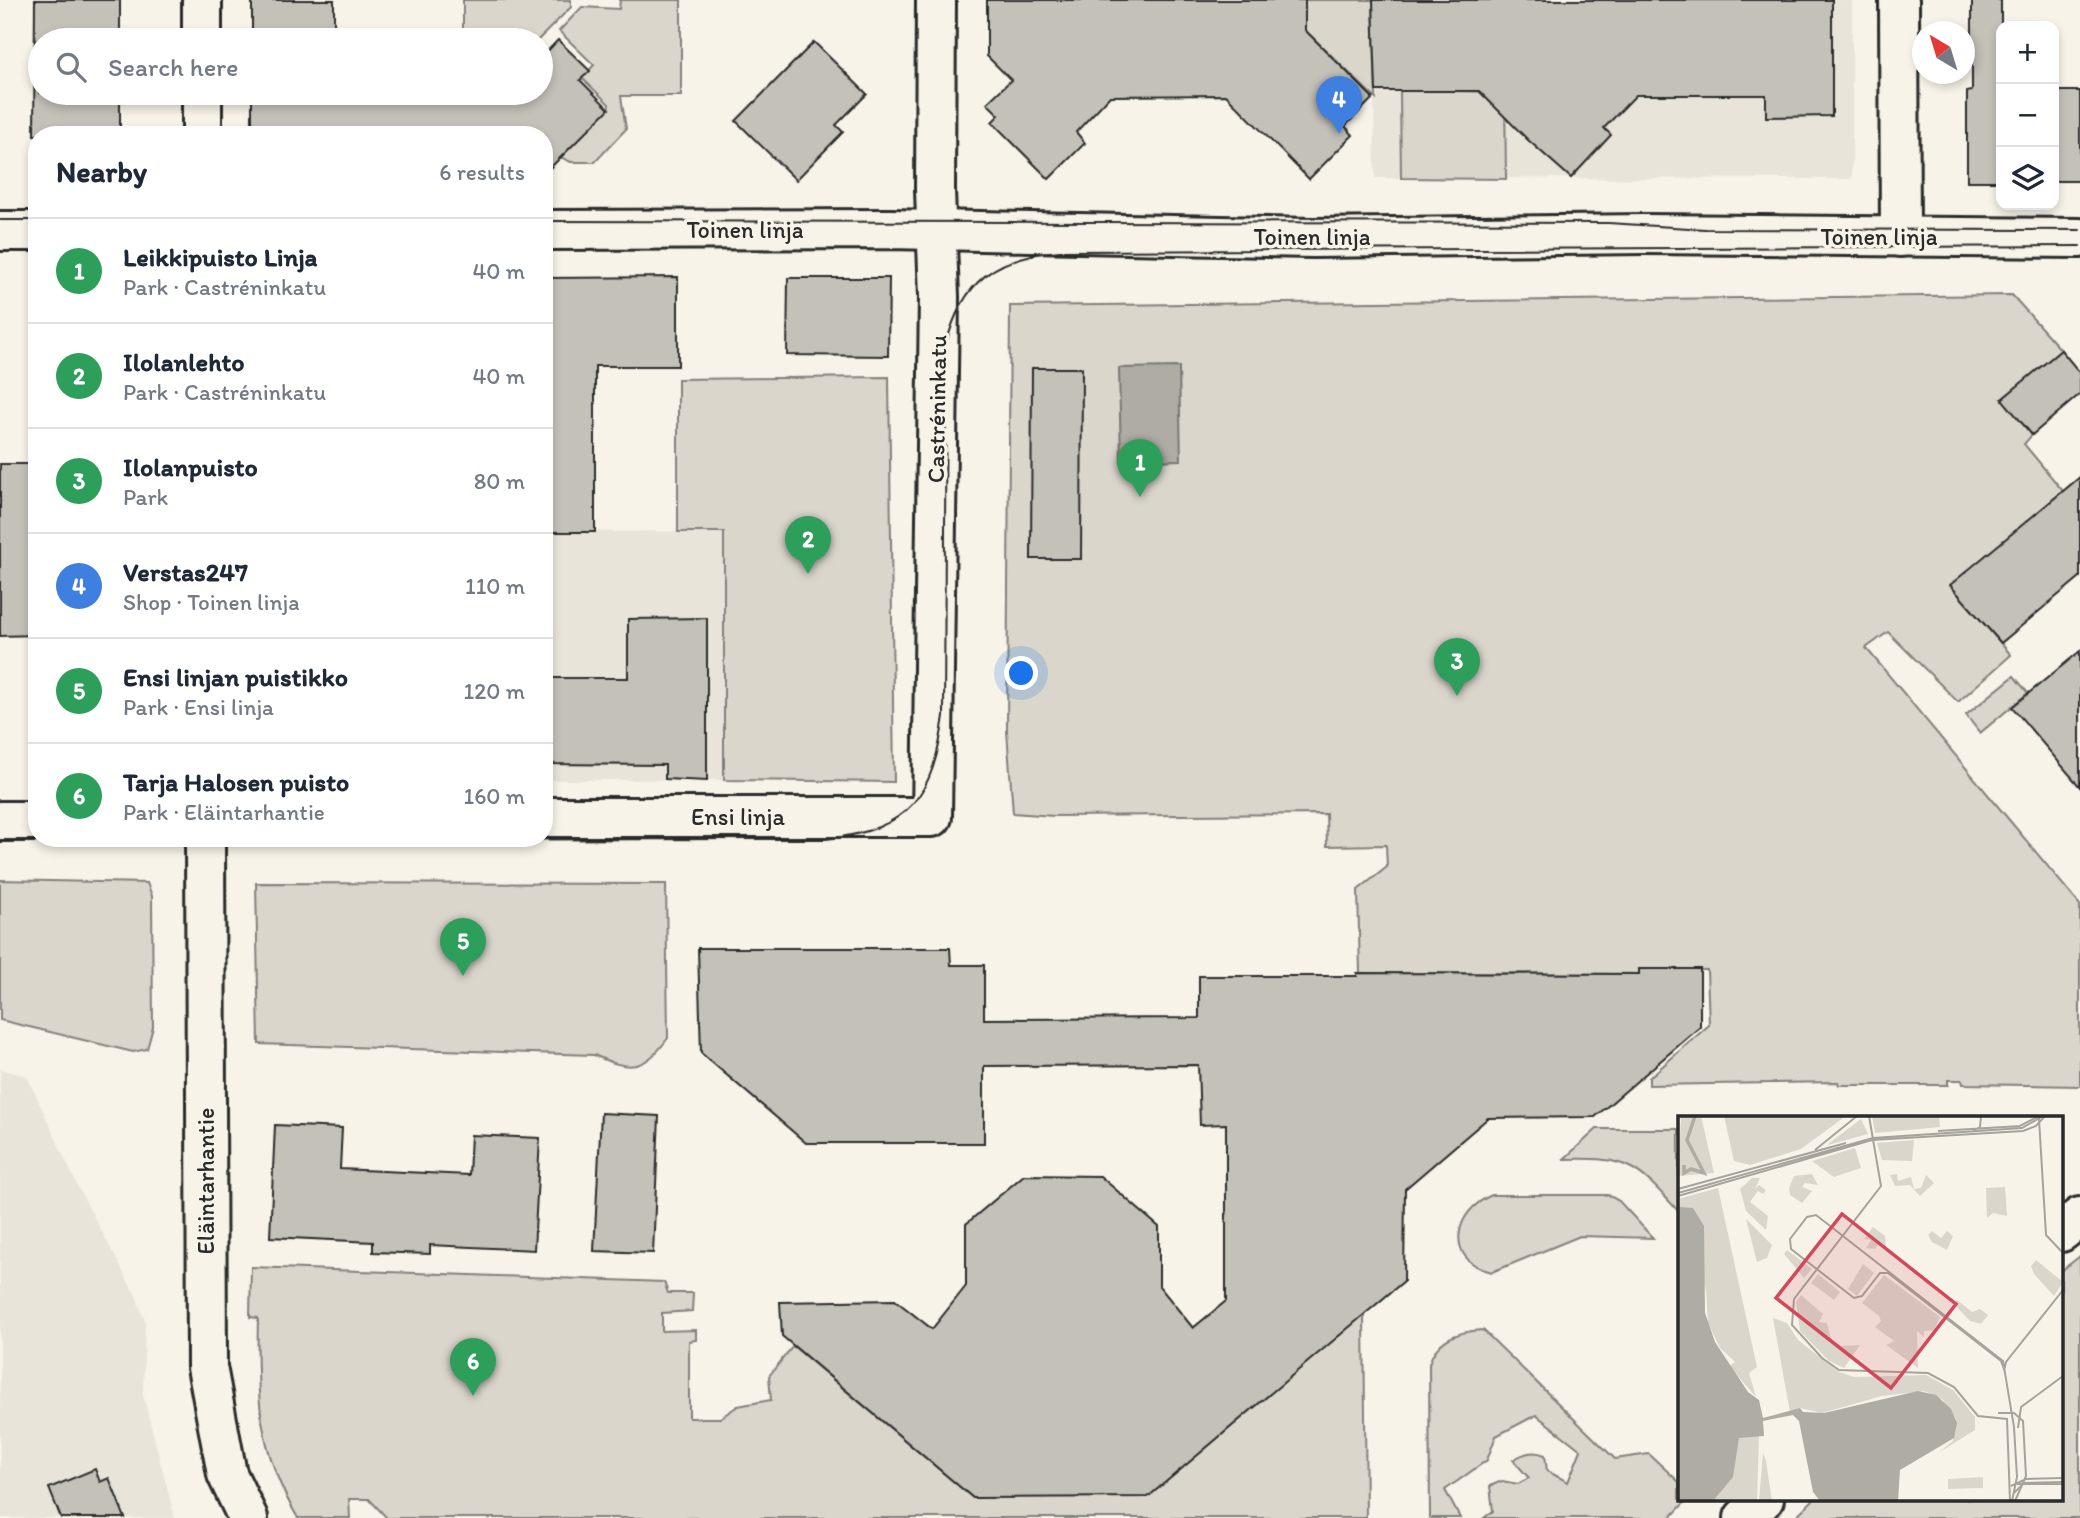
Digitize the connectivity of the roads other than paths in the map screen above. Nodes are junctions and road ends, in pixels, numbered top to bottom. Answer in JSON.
{"nodes":[{"id":1,"x":202,"y":0,"type":"edge"},
{"id":2,"x":936,"y":0,"type":"edge"},
{"id":3,"x":1899,"y":0,"type":"edge"},
{"id":4,"x":202,"y":28,"type":"edge"},
{"id":5,"x":202,"y":105,"type":"edge"},
{"id":6,"x":202,"y":126,"type":"edge"},
{"id":7,"x":553,"y":230,"type":"edge"},
{"id":8,"x":0,"y":231,"type":"edge"},
{"id":9,"x":28,"y":231,"type":"edge"},
{"id":10,"x":936,"y":232,"type":"junction"},
{"id":11,"x":1900,"y":237,"type":"junction"},
{"id":12,"x":2080,"y":238,"type":"edge"},
{"id":13,"x":553,"y":817,"type":"edge"},
{"id":14,"x":932,"y":817,"type":"joint"},
{"id":15,"x":0,"y":821,"type":"edge"},
{"id":16,"x":28,"y":821,"type":"edge"},
{"id":17,"x":205,"y":847,"type":"edge"},
{"id":18,"x":2080,"y":1217,"type":"edge"},
{"id":19,"x":2062,"y":1231,"type":"edge"},
{"id":20,"x":1763,"y":1500,"type":"edge"},
{"id":21,"x":248,"y":1518,"type":"edge"},
{"id":22,"x":1744,"y":1518,"type":"edge"}],
"edges":[{"from":1,"to":4,"type":"street"},
{"from":2,"to":10,"type":"street","name":"Castréninkatu"},
{"from":3,"to":11,"type":"street"},
{"from":5,"to":6,"type":"street"},
{"from":7,"to":10,"type":"street","name":"Toinen linja"},
{"from":8,"to":9,"type":"street"},
{"from":10,"to":11,"type":"street","name":"Toinen linja"},
{"from":10,"to":14,"type":"street","name":"Castréninkatu"},
{"from":11,"to":12,"type":"street","name":"Toinen linja"},
{"from":13,"to":14,"type":"street","name":"Ensi linja"},
{"from":15,"to":16,"type":"street"},
{"from":17,"to":21,"type":"street","name":"Eläintarhantie"},
{"from":18,"to":19,"type":"street"},
{"from":20,"to":22,"type":"street"}]}
